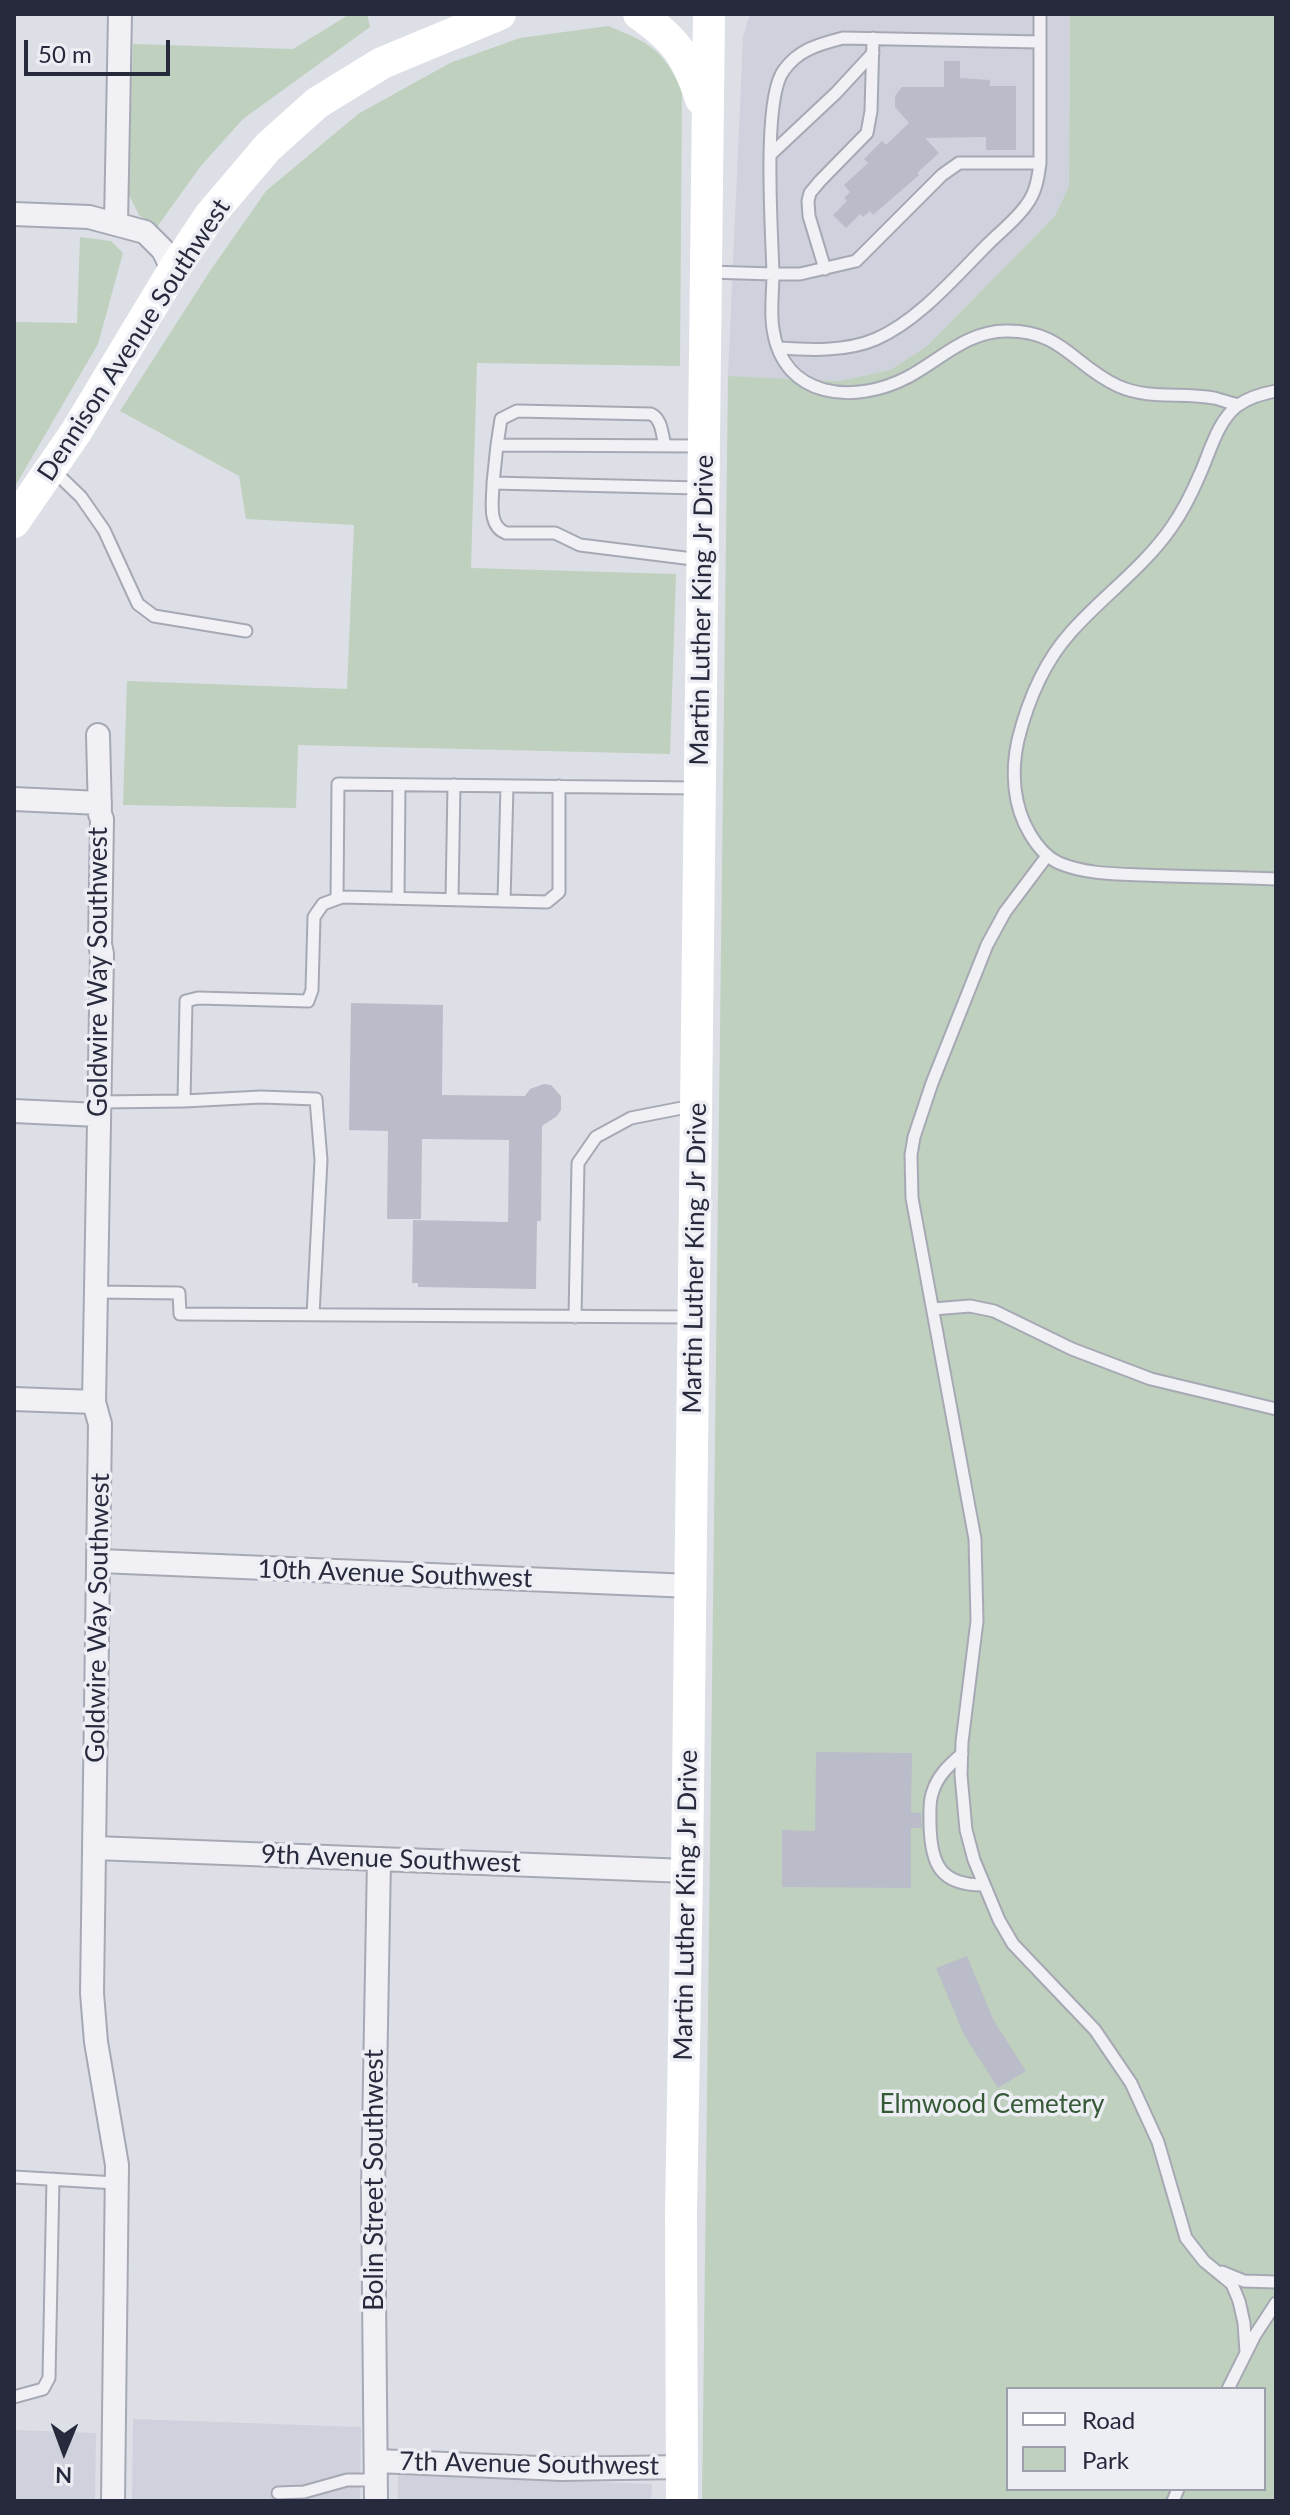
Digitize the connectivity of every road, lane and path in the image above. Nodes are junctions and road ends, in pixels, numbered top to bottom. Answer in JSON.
{"nodes":[{"id":1,"x":120,"y":14,"type":"edge"},
{"id":2,"x":500,"y":14,"type":"edge"},
{"id":3,"x":639,"y":14,"type":"edge"},
{"id":4,"x":709,"y":14,"type":"edge"},
{"id":5,"x":1040,"y":14,"type":"edge"},
{"id":6,"x":873,"y":38,"type":"junction"},
{"id":7,"x":1040,"y":42,"type":"junction"},
{"id":8,"x":873,"y":53,"type":"junction"},
{"id":9,"x":708,"y":120,"type":"junction"},
{"id":10,"x":771,"y":154,"type":"junction"},
{"id":11,"x":1040,"y":163,"type":"junction"},
{"id":12,"x":14,"y":214,"type":"edge"},
{"id":13,"x":116,"y":224,"type":"junction"},
{"id":14,"x":825,"y":269,"type":"junction"},
{"id":15,"x":173,"y":271,"type":"junction"},
{"id":16,"x":706,"y":272,"type":"junction"},
{"id":17,"x":773,"y":274,"type":"junction"},
{"id":18,"x":778,"y":348,"type":"junction"},
{"id":19,"x":1276,"y":391,"type":"edge"},
{"id":20,"x":1238,"y":405,"type":"junction"},
{"id":21,"x":497,"y":445,"type":"junction"},
{"id":22,"x":665,"y":446,"type":"junction"},
{"id":23,"x":704,"y":446,"type":"junction"},
{"id":24,"x":51,"y":469,"type":"junction"},
{"id":25,"x":493,"y":483,"type":"junction"},
{"id":26,"x":704,"y":488,"type":"junction"},
{"id":27,"x":14,"y":522,"type":"edge"},
{"id":28,"x":703,"y":560,"type":"junction"},
{"id":29,"x":246,"y":631,"type":"dead end"},
{"id":30,"x":98,"y":735,"type":"dead end"},
{"id":31,"x":399,"y":785,"type":"junction"},
{"id":32,"x":454,"y":785,"type":"junction"},
{"id":33,"x":507,"y":786,"type":"junction"},
{"id":34,"x":559,"y":786,"type":"junction"},
{"id":35,"x":700,"y":788,"type":"junction"},
{"id":36,"x":14,"y":799,"type":"edge"},
{"id":37,"x":100,"y":803,"type":"junction"},
{"id":38,"x":1047,"y":856,"type":"junction"},
{"id":39,"x":1276,"y":879,"type":"edge"},
{"id":40,"x":398,"y":898,"type":"junction"},
{"id":41,"x":337,"y":899,"type":"junction"},
{"id":42,"x":452,"y":899,"type":"junction"},
{"id":43,"x":504,"y":901,"type":"junction"},
{"id":44,"x":184,"y":1101,"type":"junction"},
{"id":45,"x":696,"y":1105,"type":"junction"},
{"id":46,"x":98,"y":1109,"type":"junction"},
{"id":47,"x":14,"y":1111,"type":"edge"},
{"id":48,"x":96,"y":1292,"type":"junction"},
{"id":49,"x":933,"y":1309,"type":"junction"},
{"id":50,"x":313,"y":1315,"type":"junction"},
{"id":51,"x":575,"y":1317,"type":"junction"},
{"id":52,"x":694,"y":1317,"type":"junction"},
{"id":53,"x":14,"y":1399,"type":"edge"},
{"id":54,"x":94,"y":1402,"type":"junction"},
{"id":55,"x":1276,"y":1409,"type":"edge"},
{"id":56,"x":100,"y":1561,"type":"junction"},
{"id":57,"x":691,"y":1586,"type":"junction"},
{"id":58,"x":962,"y":1754,"type":"junction"},
{"id":59,"x":95,"y":1848,"type":"junction"},
{"id":60,"x":379,"y":1859,"type":"junction"},
{"id":61,"x":687,"y":1871,"type":"junction"},
{"id":62,"x":983,"y":1885,"type":"junction"},
{"id":63,"x":14,"y":2177,"type":"edge"},
{"id":64,"x":53,"y":2179,"type":"junction"},
{"id":65,"x":116,"y":2183,"type":"junction"},
{"id":66,"x":1218,"y":2270,"type":"junction"},
{"id":67,"x":1276,"y":2282,"type":"edge"},
{"id":68,"x":1276,"y":2303,"type":"edge"},
{"id":69,"x":1246,"y":2352,"type":"junction"},
{"id":70,"x":1229,"y":2387,"type":"edge"},
{"id":71,"x":14,"y":2397,"type":"edge"},
{"id":72,"x":682,"y":2467,"type":"junction"},
{"id":73,"x":376,"y":2481,"type":"edge"},
{"id":74,"x":278,"y":2493,"type":"dead end"},
{"id":75,"x":113,"y":2501,"type":"edge"},
{"id":76,"x":682,"y":2501,"type":"edge"}],
"edges":[{"from":1,"to":13,"type":"street"},
{"from":2,"to":15,"type":"main road","name":"Dennison Avenue Southwest"},
{"from":3,"to":9,"type":"main road"},
{"from":4,"to":9,"type":"main road","name":"Martin Luther King Jr Drive"},
{"from":5,"to":7,"type":"lane"},
{"from":6,"to":7,"type":"lane"},
{"from":6,"to":8,"type":"lane"},
{"from":6,"to":10,"type":"lane"},
{"from":7,"to":11,"type":"lane"},
{"from":8,"to":10,"type":"lane"},
{"from":8,"to":14,"type":"lane"},
{"from":9,"to":16,"type":"main road","name":"Martin Luther King Jr Drive"},
{"from":10,"to":17,"type":"lane"},
{"from":11,"to":14,"type":"lane"},
{"from":11,"to":18,"type":"lane"},
{"from":12,"to":13,"type":"street"},
{"from":13,"to":15,"type":"street"},
{"from":14,"to":17,"type":"lane"},
{"from":15,"to":24,"type":"main road","name":"Dennison Avenue Southwest"},
{"from":16,"to":17,"type":"lane"},
{"from":16,"to":23,"type":"main road","name":"Martin Luther King Jr Drive"},
{"from":17,"to":18,"type":"lane"},
{"from":18,"to":20,"type":"lane"},
{"from":19,"to":20,"type":"lane"},
{"from":20,"to":38,"type":"lane"},
{"from":21,"to":22,"type":"lane"},
{"from":21,"to":22,"type":"lane"},
{"from":21,"to":25,"type":"lane"},
{"from":22,"to":23,"type":"lane"},
{"from":23,"to":26,"type":"main road","name":"Martin Luther King Jr Drive"},
{"from":24,"to":27,"type":"main road","name":"Dennison Avenue Southwest"},
{"from":24,"to":29,"type":"lane"},
{"from":25,"to":26,"type":"lane"},
{"from":25,"to":28,"type":"lane"},
{"from":26,"to":28,"type":"main road","name":"Martin Luther King Jr Drive"},
{"from":28,"to":35,"type":"main road","name":"Martin Luther King Jr Drive"},
{"from":30,"to":37,"type":"street","name":"Goldwire Way Southwest"},
{"from":31,"to":32,"type":"lane"},
{"from":31,"to":40,"type":"lane"},
{"from":31,"to":41,"type":"lane"},
{"from":32,"to":33,"type":"lane"},
{"from":32,"to":42,"type":"lane"},
{"from":33,"to":34,"type":"lane"},
{"from":33,"to":43,"type":"lane"},
{"from":34,"to":35,"type":"lane"},
{"from":34,"to":43,"type":"lane"},
{"from":35,"to":45,"type":"main road","name":"Martin Luther King Jr Drive"},
{"from":36,"to":37,"type":"street"},
{"from":37,"to":46,"type":"street","name":"Goldwire Way Southwest"},
{"from":38,"to":39,"type":"lane"},
{"from":38,"to":49,"type":"lane"},
{"from":40,"to":41,"type":"lane"},
{"from":40,"to":42,"type":"lane"},
{"from":41,"to":44,"type":"lane"},
{"from":42,"to":43,"type":"lane"},
{"from":44,"to":46,"type":"lane"},
{"from":44,"to":50,"type":"lane"},
{"from":45,"to":51,"type":"lane"},
{"from":45,"to":52,"type":"main road","name":"Martin Luther King Jr Drive"},
{"from":46,"to":47,"type":"street"},
{"from":46,"to":48,"type":"street","name":"Goldwire Way Southwest"},
{"from":48,"to":50,"type":"lane"},
{"from":48,"to":54,"type":"street","name":"Goldwire Way Southwest"},
{"from":49,"to":55,"type":"lane"},
{"from":49,"to":58,"type":"lane"},
{"from":50,"to":51,"type":"lane"},
{"from":51,"to":52,"type":"lane"},
{"from":52,"to":57,"type":"main road","name":"Martin Luther King Jr Drive"},
{"from":53,"to":54,"type":"street"},
{"from":54,"to":56,"type":"street","name":"Goldwire Way Southwest"},
{"from":56,"to":57,"type":"street","name":"10th Avenue Southwest"},
{"from":56,"to":59,"type":"street","name":"Goldwire Way Southwest"},
{"from":57,"to":61,"type":"main road","name":"Martin Luther King Jr Drive"},
{"from":58,"to":62,"type":"lane"},
{"from":58,"to":62,"type":"lane"},
{"from":59,"to":60,"type":"street","name":"9th Avenue Southwest"},
{"from":59,"to":65,"type":"street","name":"Goldwire Way Southwest"},
{"from":60,"to":61,"type":"street","name":"9th Avenue Southwest"},
{"from":60,"to":73,"type":"street","name":"Bolin Street Southwest"},
{"from":61,"to":72,"type":"main road","name":"Martin Luther King Jr Drive"},
{"from":62,"to":66,"type":"lane"},
{"from":63,"to":64,"type":"lane"},
{"from":64,"to":65,"type":"lane"},
{"from":64,"to":71,"type":"lane"},
{"from":65,"to":75,"type":"street","name":"Goldwire Way Southwest"},
{"from":66,"to":67,"type":"lane"},
{"from":66,"to":69,"type":"lane"},
{"from":68,"to":69,"type":"lane"},
{"from":69,"to":70,"type":"lane"},
{"from":72,"to":73,"type":"street","name":"7th Avenue Southwest"},
{"from":72,"to":76,"type":"main road","name":"Martin Luther King Jr Drive"},
{"from":73,"to":74,"type":"lane"}]}
